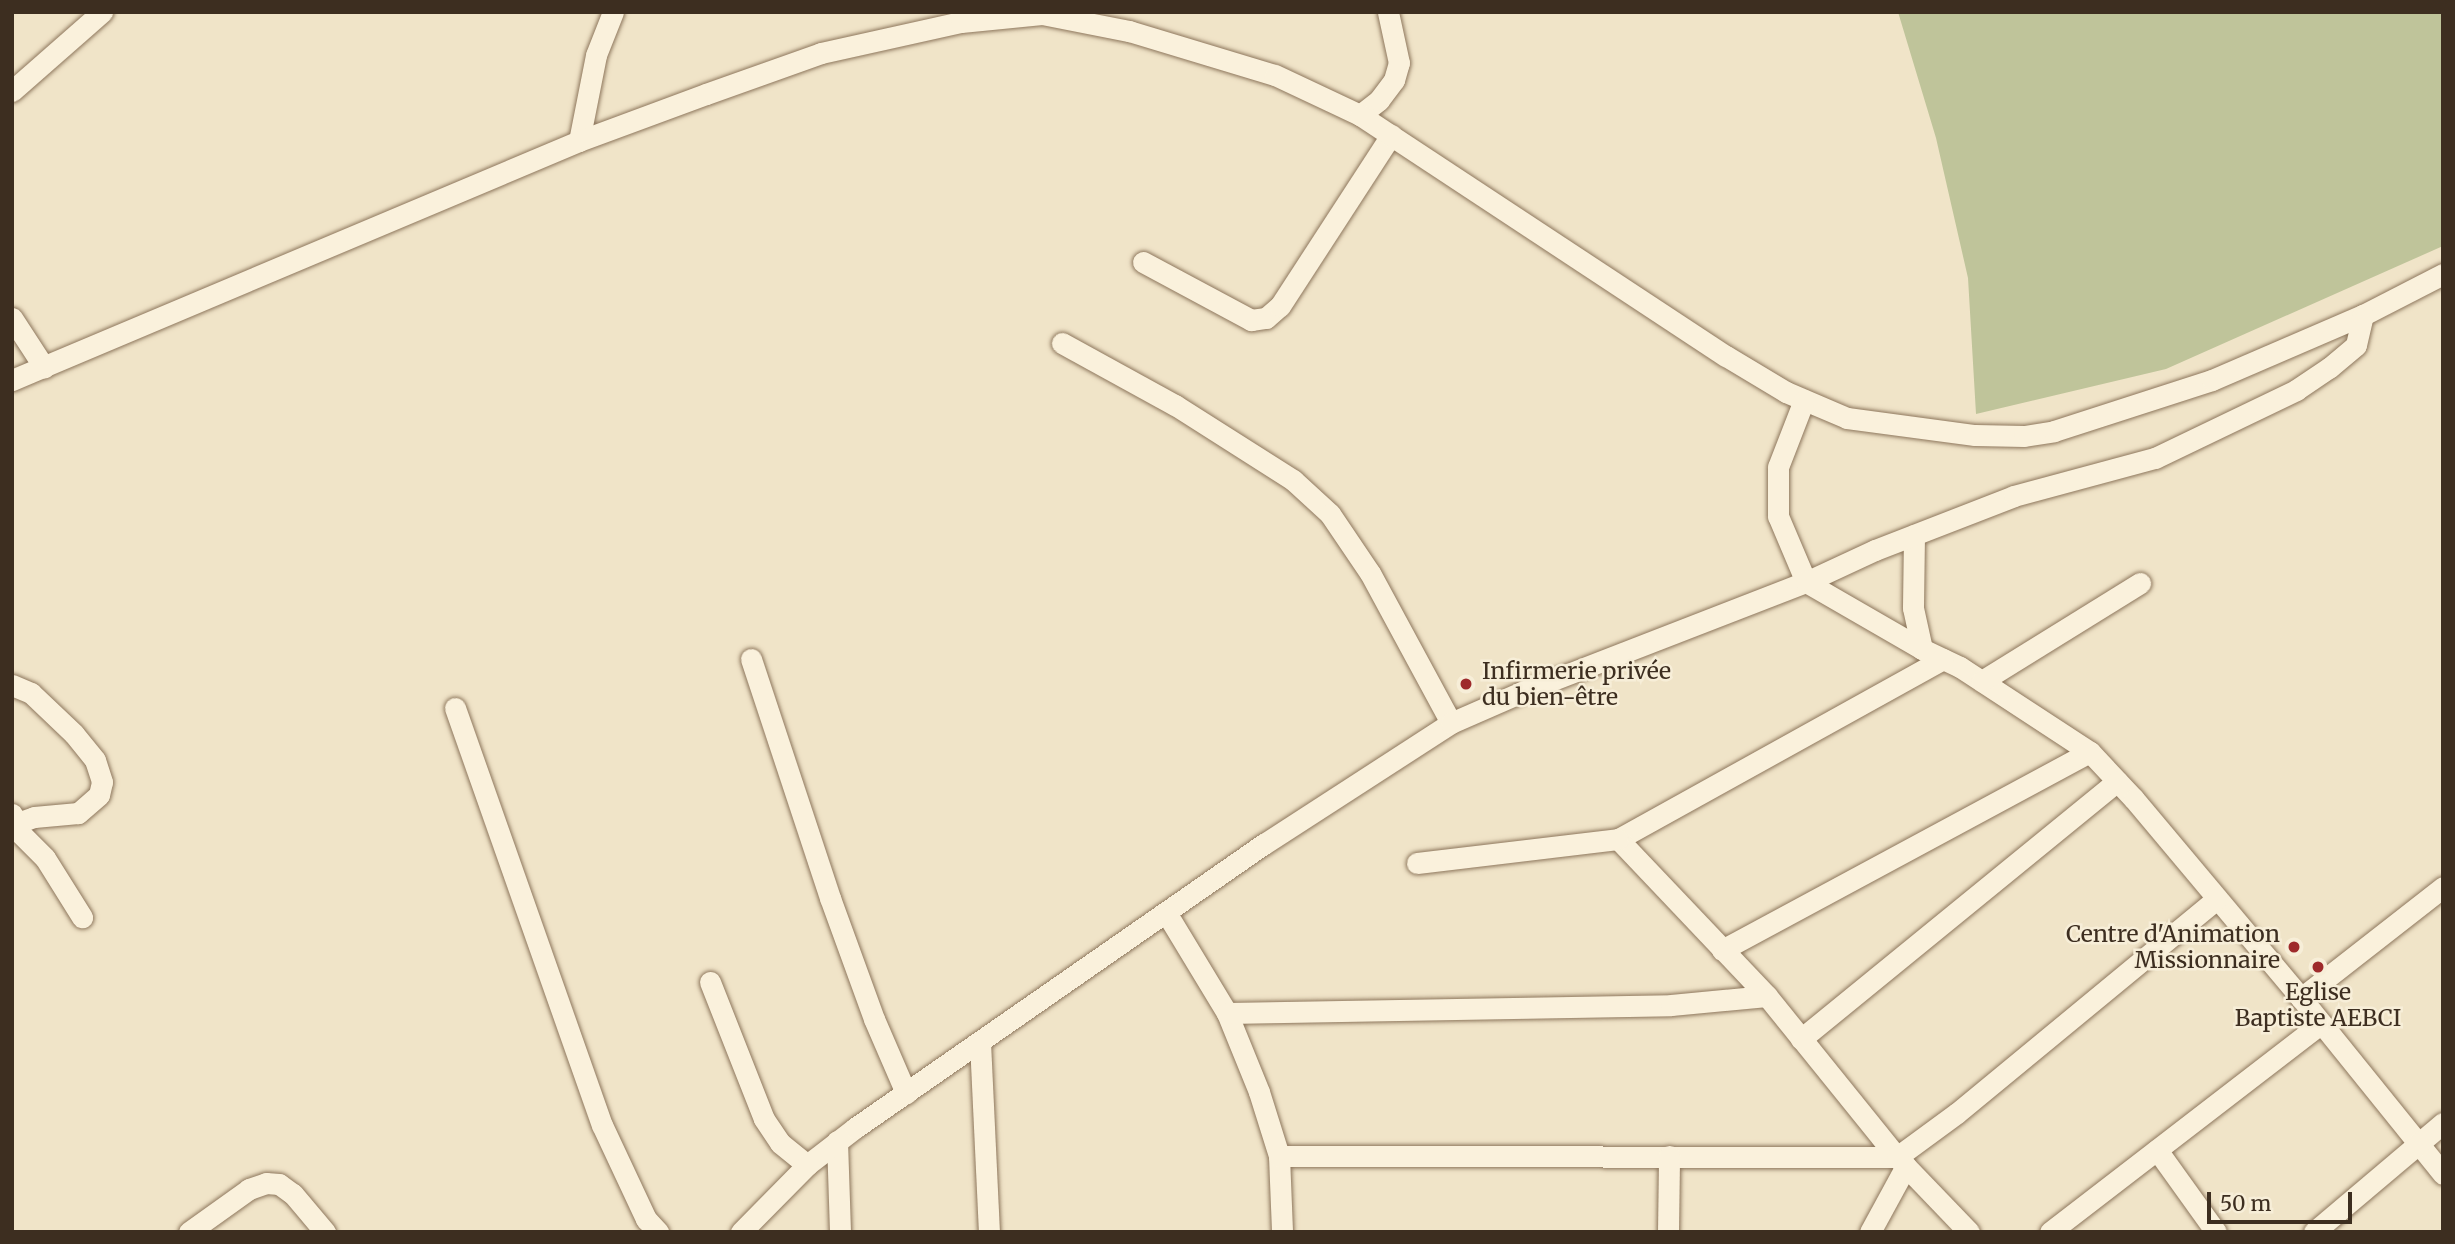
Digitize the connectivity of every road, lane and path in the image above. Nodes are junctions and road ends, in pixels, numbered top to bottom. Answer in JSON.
{"nodes":[{"id":1,"x":102,"y":12,"type":"edge"},
{"id":2,"x":613,"y":12,"type":"edge"},
{"id":3,"x":1388,"y":12,"type":"edge"},
{"id":4,"x":12,"y":91,"type":"edge"},
{"id":5,"x":1360,"y":115,"type":"junction"},
{"id":6,"x":1391,"y":135,"type":"junction"},
{"id":7,"x":579,"y":141,"type":"junction"},
{"id":8,"x":1143,"y":262,"type":"dead end"},
{"id":9,"x":2443,"y":274,"type":"edge"},
{"id":10,"x":2363,"y":315,"type":"junction"},
{"id":11,"x":12,"y":318,"type":"edge"},
{"id":12,"x":1062,"y":342,"type":"dead end"},
{"id":13,"x":44,"y":367,"type":"junction"},
{"id":14,"x":12,"y":380,"type":"edge"},
{"id":15,"x":1804,"y":400,"type":"junction"},
{"id":16,"x":1914,"y":535,"type":"junction"},
{"id":17,"x":1806,"y":582,"type":"junction"},
{"id":18,"x":2140,"y":583,"type":"dead end"},
{"id":19,"x":1922,"y":649,"type":"junction"},
{"id":20,"x":751,"y":659,"type":"dead end"},
{"id":21,"x":1943,"y":659,"type":"junction"},
{"id":22,"x":1982,"y":681,"type":"junction"},
{"id":23,"x":12,"y":685,"type":"edge"},
{"id":24,"x":455,"y":708,"type":"dead end"},
{"id":25,"x":1451,"y":723,"type":"junction"},
{"id":26,"x":2090,"y":752,"type":"junction"},
{"id":27,"x":2117,"y":781,"type":"junction"},
{"id":28,"x":13,"y":820,"type":"edge"},
{"id":29,"x":1618,"y":839,"type":"junction"},
{"id":30,"x":1418,"y":863,"type":"dead end"},
{"id":31,"x":2442,"y":890,"type":"edge"},
{"id":32,"x":2217,"y":899,"type":"junction"},
{"id":33,"x":1167,"y":914,"type":"junction"},
{"id":34,"x":82,"y":917,"type":"dead end"},
{"id":35,"x":1722,"y":950,"type":"junction"},
{"id":36,"x":710,"y":982,"type":"dead end"},
{"id":37,"x":1767,"y":996,"type":"junction"},
{"id":38,"x":2301,"y":998,"type":"junction"},
{"id":39,"x":1227,"y":1013,"type":"junction"},
{"id":40,"x":2321,"y":1024,"type":"junction"},
{"id":41,"x":1801,"y":1039,"type":"junction"},
{"id":42,"x":980,"y":1042,"type":"junction"},
{"id":43,"x":906,"y":1093,"type":"junction"},
{"id":44,"x":2443,"y":1123,"type":"edge"},
{"id":45,"x":837,"y":1142,"type":"junction"},
{"id":46,"x":2417,"y":1144,"type":"junction"},
{"id":47,"x":2157,"y":1150,"type":"junction"},
{"id":48,"x":1279,"y":1156,"type":"junction"},
{"id":49,"x":1669,"y":1156,"type":"junction"},
{"id":50,"x":1901,"y":1161,"type":"junction"},
{"id":51,"x":807,"y":1165,"type":"junction"},
{"id":52,"x":2443,"y":1174,"type":"edge"},
{"id":53,"x":188,"y":1232,"type":"edge"},
{"id":54,"x":325,"y":1232,"type":"edge"},
{"id":55,"x":658,"y":1232,"type":"edge"},
{"id":56,"x":741,"y":1232,"type":"edge"},
{"id":57,"x":839,"y":1232,"type":"edge"},
{"id":58,"x":989,"y":1232,"type":"edge"},
{"id":59,"x":1282,"y":1232,"type":"edge"},
{"id":60,"x":1668,"y":1232,"type":"edge"},
{"id":61,"x":1870,"y":1232,"type":"edge"},
{"id":62,"x":1969,"y":1232,"type":"edge"},
{"id":63,"x":2050,"y":1232,"type":"edge"},
{"id":64,"x":2216,"y":1232,"type":"edge"},
{"id":65,"x":2314,"y":1232,"type":"edge"}],
"edges":[{"from":1,"to":4,"type":"street"},
{"from":2,"to":7,"type":"street"},
{"from":3,"to":5,"type":"street"},
{"from":5,"to":6,"type":"street"},
{"from":5,"to":7,"type":"street"},
{"from":6,"to":8,"type":"street"},
{"from":6,"to":15,"type":"street"},
{"from":7,"to":13,"type":"street"},
{"from":9,"to":10,"type":"street"},
{"from":10,"to":15,"type":"street"},
{"from":10,"to":16,"type":"street"},
{"from":11,"to":13,"type":"street"},
{"from":12,"to":25,"type":"street"},
{"from":13,"to":14,"type":"street"},
{"from":15,"to":17,"type":"street"},
{"from":16,"to":17,"type":"street"},
{"from":16,"to":19,"type":"street"},
{"from":17,"to":19,"type":"street"},
{"from":17,"to":25,"type":"street"},
{"from":18,"to":22,"type":"street"},
{"from":19,"to":21,"type":"street"},
{"from":20,"to":43,"type":"street"},
{"from":21,"to":22,"type":"street"},
{"from":21,"to":29,"type":"street"},
{"from":22,"to":26,"type":"street"},
{"from":23,"to":28,"type":"street"},
{"from":24,"to":55,"type":"street"},
{"from":25,"to":33,"type":"street"},
{"from":26,"to":27,"type":"street"},
{"from":26,"to":35,"type":"street"},
{"from":27,"to":32,"type":"street"},
{"from":27,"to":41,"type":"street"},
{"from":28,"to":34,"type":"street"},
{"from":29,"to":30,"type":"street"},
{"from":29,"to":35,"type":"street"},
{"from":31,"to":38,"type":"street"},
{"from":32,"to":38,"type":"street"},
{"from":32,"to":50,"type":"street"},
{"from":33,"to":39,"type":"street"},
{"from":33,"to":42,"type":"street"},
{"from":35,"to":37,"type":"street"},
{"from":36,"to":51,"type":"street"},
{"from":37,"to":39,"type":"street"},
{"from":37,"to":41,"type":"street"},
{"from":38,"to":40,"type":"street"},
{"from":39,"to":48,"type":"street"},
{"from":40,"to":46,"type":"street"},
{"from":40,"to":47,"type":"street"},
{"from":41,"to":50,"type":"street"},
{"from":42,"to":43,"type":"street"},
{"from":42,"to":58,"type":"street"},
{"from":43,"to":45,"type":"street"},
{"from":44,"to":46,"type":"street"},
{"from":45,"to":51,"type":"street"},
{"from":45,"to":57,"type":"street"},
{"from":46,"to":52,"type":"street"},
{"from":46,"to":65,"type":"street"},
{"from":47,"to":63,"type":"street"},
{"from":47,"to":64,"type":"street"},
{"from":48,"to":49,"type":"street"},
{"from":48,"to":59,"type":"street"},
{"from":49,"to":50,"type":"street"},
{"from":49,"to":60,"type":"street"},
{"from":50,"to":61,"type":"street"},
{"from":50,"to":62,"type":"street"},
{"from":51,"to":56,"type":"street"},
{"from":53,"to":54,"type":"street"}]}
